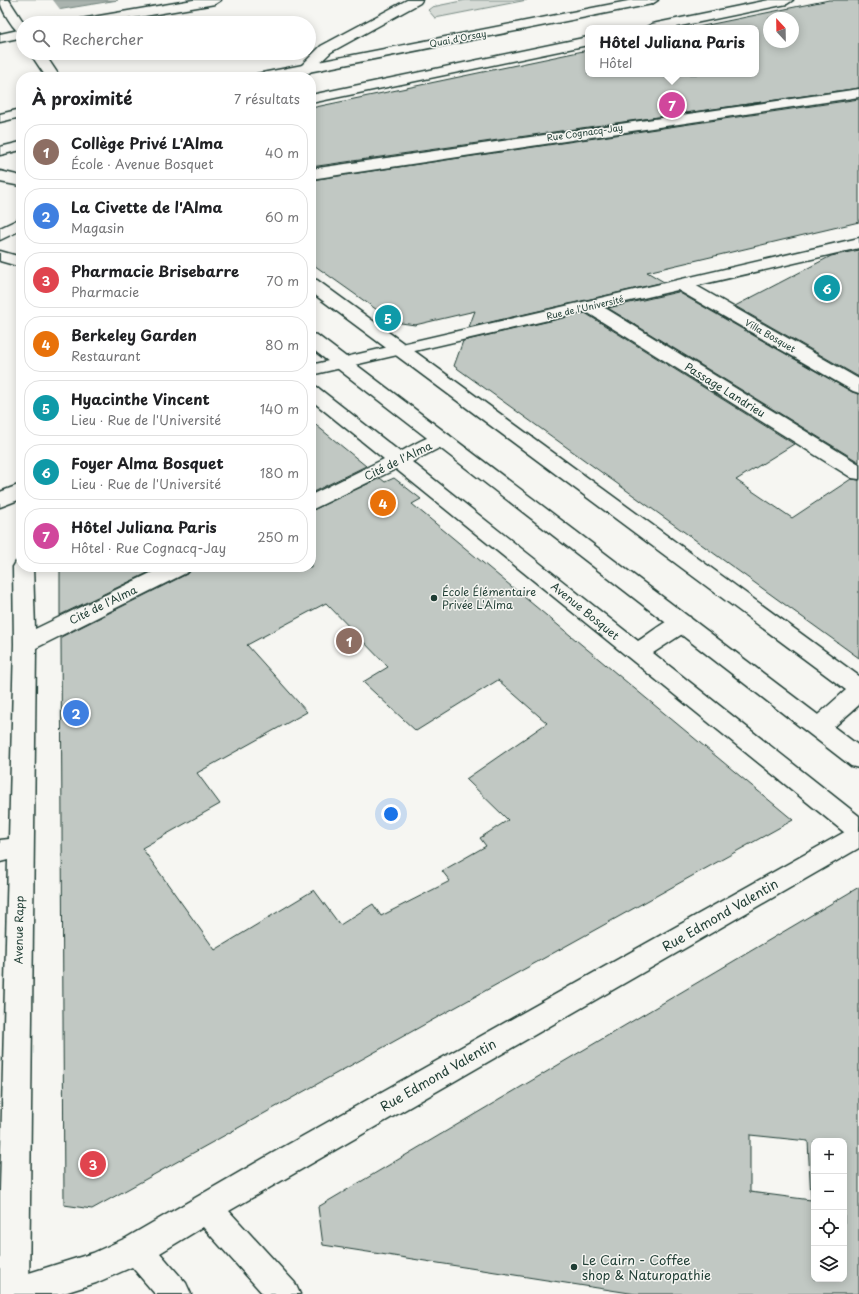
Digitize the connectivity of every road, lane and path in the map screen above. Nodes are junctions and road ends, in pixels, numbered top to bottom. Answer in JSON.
{"nodes":[{"id":1,"x":3,"y":0,"type":"edge"},
{"id":2,"x":215,"y":0,"type":"edge"},
{"id":3,"x":416,"y":0,"type":"edge"},
{"id":4,"x":652,"y":0,"type":"edge"},
{"id":5,"x":787,"y":0,"type":"edge"},
{"id":6,"x":122,"y":16,"type":"edge"},
{"id":7,"x":16,"y":21,"type":"edge"},
{"id":8,"x":666,"y":25,"type":"edge"},
{"id":9,"x":16,"y":34,"type":"edge"},
{"id":10,"x":0,"y":38,"type":"edge"},
{"id":11,"x":585,"y":42,"type":"edge"},
{"id":12,"x":316,"y":59,"type":"edge"},
{"id":13,"x":42,"y":60,"type":"edge"},
{"id":14,"x":314,"y":60,"type":"edge"},
{"id":15,"x":304,"y":70,"type":"junction"},
{"id":16,"x":50,"y":72,"type":"edge"},
{"id":17,"x":292,"y":72,"type":"edge"},
{"id":18,"x":859,"y":93,"type":"edge"},
{"id":19,"x":316,"y":98,"type":"edge"},
{"id":20,"x":16,"y":114,"type":"edge"},
{"id":21,"x":0,"y":118,"type":"edge"},
{"id":22,"x":16,"y":147,"type":"edge"},
{"id":23,"x":0,"y":151,"type":"edge"},
{"id":24,"x":316,"y":173,"type":"edge"},
{"id":25,"x":0,"y":176,"type":"edge"},
{"id":26,"x":16,"y":180,"type":"edge"},
{"id":27,"x":16,"y":226,"type":"edge"},
{"id":28,"x":0,"y":235,"type":"edge"},
{"id":29,"x":859,"y":243,"type":"edge"},
{"id":30,"x":0,"y":256,"type":"edge"},
{"id":31,"x":16,"y":261,"type":"edge"},
{"id":32,"x":682,"y":285,"type":"junction"},
{"id":33,"x":316,"y":288,"type":"edge"},
{"id":34,"x":591,"y":307,"type":"junction"},
{"id":35,"x":316,"y":343,"type":"edge"},
{"id":36,"x":400,"y":350,"type":"junction"},
{"id":37,"x":342,"y":363,"type":"junction"},
{"id":38,"x":316,"y":369,"type":"edge"},
{"id":39,"x":859,"y":387,"type":"edge"},
{"id":40,"x":316,"y":395,"type":"edge"},
{"id":41,"x":442,"y":439,"type":"junction"},
{"id":42,"x":398,"y":461,"type":"junction"},
{"id":43,"x":859,"y":473,"type":"edge"},
{"id":44,"x":16,"y":493,"type":"edge"},
{"id":45,"x":0,"y":500,"type":"edge"},
{"id":46,"x":316,"y":501,"type":"edge"},
{"id":47,"x":24,"y":572,"type":"edge"},
{"id":48,"x":171,"y":572,"type":"edge"},
{"id":49,"x":682,"y":623,"type":"junction"},
{"id":50,"x":25,"y":644,"type":"junction"},
{"id":51,"x":636,"y":653,"type":"junction"},
{"id":52,"x":859,"y":688,"type":"edge"},
{"id":53,"x":859,"y":692,"type":"edge"},
{"id":54,"x":819,"y":727,"type":"junction"},
{"id":55,"x":859,"y":759,"type":"edge"},
{"id":56,"x":859,"y":830,"type":"edge"},
{"id":57,"x":859,"y":836,"type":"edge"},
{"id":58,"x":10,"y":849,"type":"edge"},
{"id":59,"x":206,"y":1208,"type":"junction"},
{"id":60,"x":137,"y":1249,"type":"junction"},
{"id":61,"x":11,"y":1294,"type":"edge"},
{"id":62,"x":175,"y":1294,"type":"edge"},
{"id":63,"x":284,"y":1294,"type":"edge"}],
"edges":[{"from":1,"to":7,"type":"street"},
{"from":2,"to":6,"type":"street"},
{"from":3,"to":12,"type":"street"},
{"from":4,"to":15,"type":"street","name":"Quai d'Orsay"},
{"from":5,"to":8,"type":"street"},
{"from":9,"to":10,"type":"street"},
{"from":11,"to":19,"type":"street"},
{"from":13,"to":16,"type":"street"},
{"from":14,"to":15,"type":"street"},
{"from":15,"to":17,"type":"street","name":"Quai d'Orsay"},
{"from":18,"to":24,"type":"street","name":"Rue Cognacq-Jay"},
{"from":20,"to":21,"type":"street"},
{"from":22,"to":23,"type":"street"},
{"from":25,"to":26,"type":"street"},
{"from":27,"to":28,"type":"street"},
{"from":29,"to":32,"type":"street","name":"Rue de l'Université"},
{"from":30,"to":31,"type":"street"},
{"from":32,"to":34,"type":"street","name":"Rue de l'Université"},
{"from":32,"to":39,"type":"street","name":"Villa Bosquet"},
{"from":33,"to":36,"type":"street"},
{"from":34,"to":36,"type":"street","name":"Rue de l'Université"},
{"from":34,"to":43,"type":"street","name":"Passage Landrieu"},
{"from":35,"to":37,"type":"street"},
{"from":36,"to":37,"type":"street","name":"Rue de l'Université"},
{"from":36,"to":52,"type":"street"},
{"from":37,"to":38,"type":"street","name":"Rue de l'Université"},
{"from":37,"to":41,"type":"street"},
{"from":40,"to":42,"type":"street","name":"Avenue Bosquet"},
{"from":41,"to":42,"type":"street","name":"Cité de l'Alma"},
{"from":41,"to":49,"type":"street"},
{"from":42,"to":46,"type":"street","name":"Cité de l'Alma"},
{"from":42,"to":51,"type":"street","name":"Avenue Bosquet"},
{"from":44,"to":45,"type":"street"},
{"from":47,"to":50,"type":"street","name":"Avenue Rapp"},
{"from":48,"to":50,"type":"street","name":"Cité de l'Alma"},
{"from":49,"to":51,"type":"street"},
{"from":49,"to":54,"type":"street"},
{"from":50,"to":58,"type":"street","name":"Avenue Rapp"},
{"from":51,"to":56,"type":"street","name":"Avenue Bosquet"},
{"from":53,"to":54,"type":"street"},
{"from":54,"to":55,"type":"street"},
{"from":57,"to":59,"type":"street","name":"Rue Edmond Valentin"},
{"from":58,"to":61,"type":"street","name":"Avenue Rapp"},
{"from":59,"to":60,"type":"street","name":"Rue Edmond Valentin"},
{"from":59,"to":63,"type":"street"},
{"from":60,"to":61,"type":"street","name":"Rue Edmond Valentin"},
{"from":60,"to":62,"type":"street"}]}
